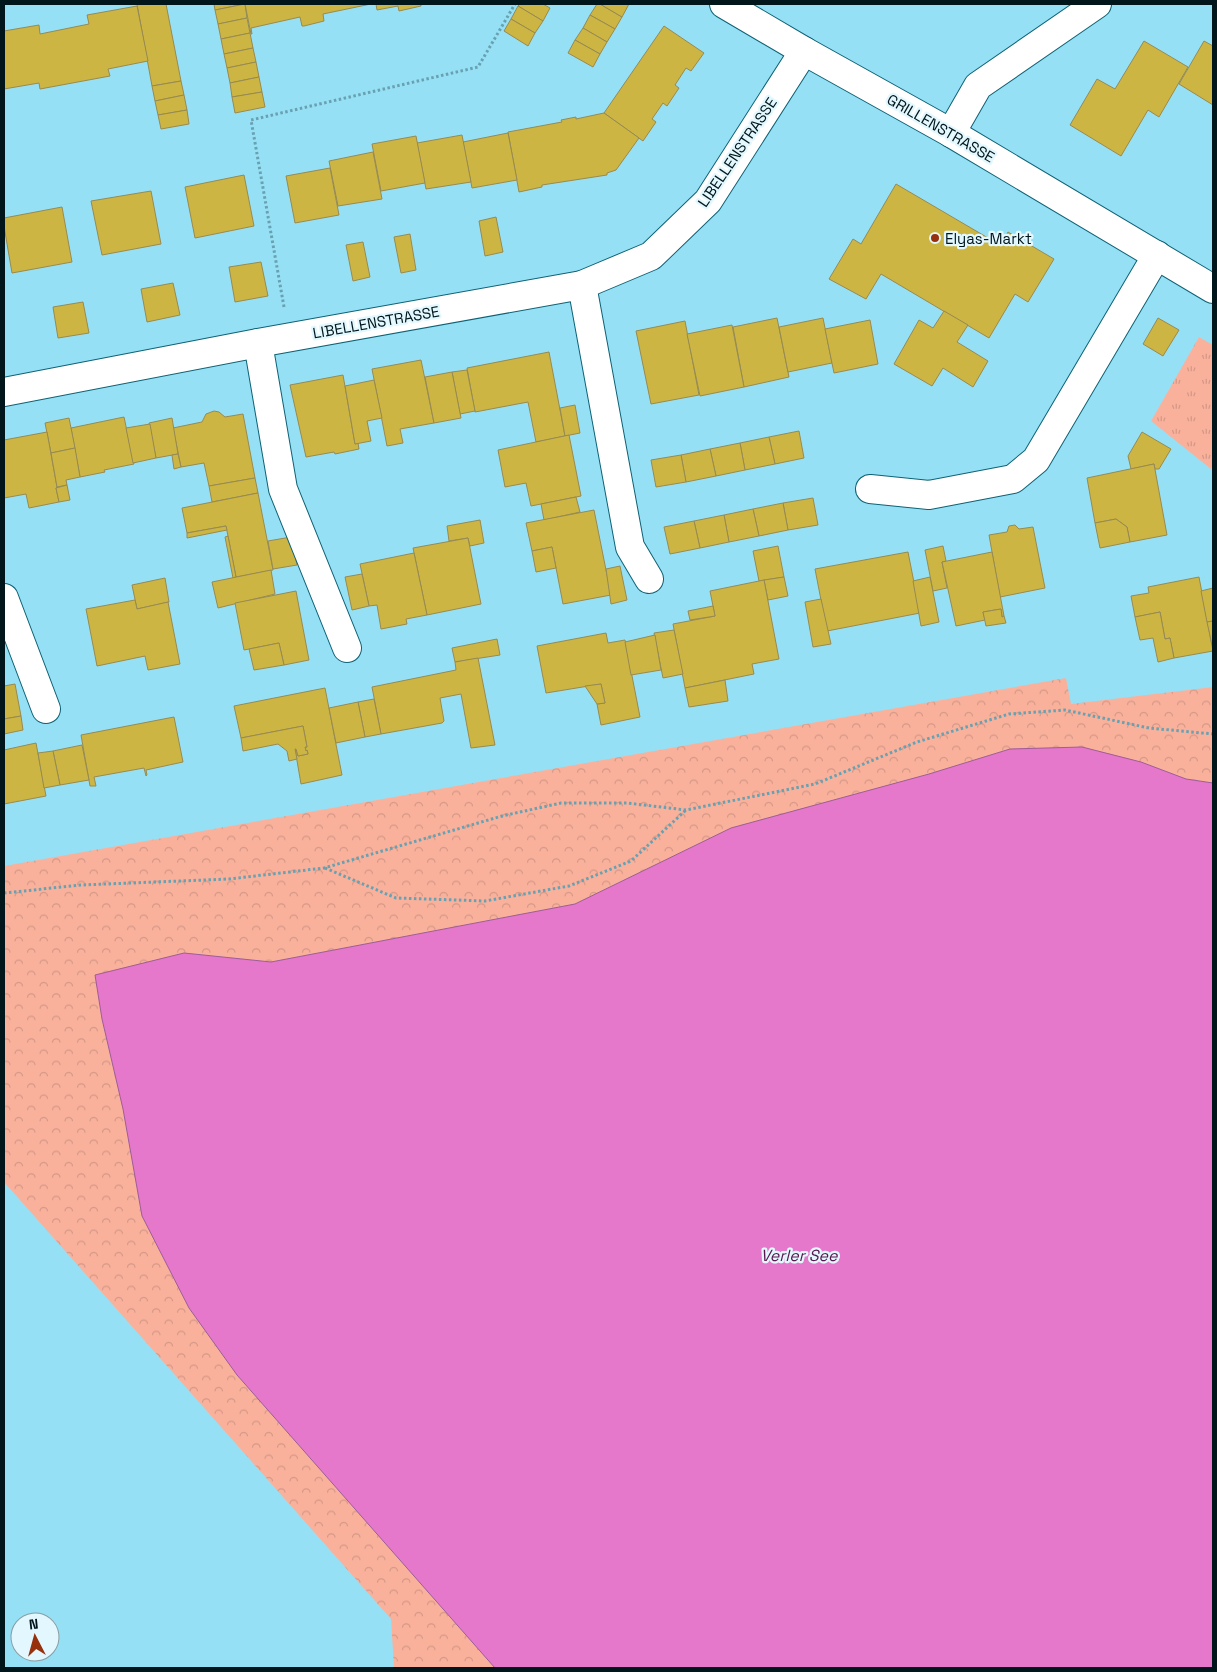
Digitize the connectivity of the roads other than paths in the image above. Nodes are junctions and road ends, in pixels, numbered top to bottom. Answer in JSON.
{"nodes":[{"id":1,"x":724,"y":4,"type":"edge"},
{"id":2,"x":1097,"y":4,"type":"edge"},
{"id":3,"x":804,"y":51,"type":"junction"},
{"id":4,"x":951,"y":133,"type":"junction"},
{"id":5,"x":1157,"y":255,"type":"junction"},
{"id":6,"x":582,"y":285,"type":"junction"},
{"id":7,"x":1213,"y":289,"type":"edge"},
{"id":8,"x":258,"y":343,"type":"junction"},
{"id":9,"x":4,"y":392,"type":"edge"},
{"id":10,"x":870,"y":489,"type":"dead end"},
{"id":11,"x":648,"y":580,"type":"dead end"},
{"id":12,"x":4,"y":598,"type":"edge"},
{"id":13,"x":346,"y":648,"type":"dead end"},
{"id":14,"x":46,"y":709,"type":"dead end"}],
"edges":[{"from":1,"to":3,"type":"street","name":"GRILLENSTRASSE"},
{"from":2,"to":4,"type":"street"},
{"from":3,"to":4,"type":"street","name":"GRILLENSTRASSE"},
{"from":3,"to":6,"type":"street","name":"LIBELLENSTRASSE"},
{"from":4,"to":5,"type":"street","name":"GRILLENSTRASSE"},
{"from":5,"to":7,"type":"street","name":"GRILLENSTRASSE"},
{"from":5,"to":10,"type":"street"},
{"from":6,"to":8,"type":"street","name":"LIBELLENSTRASSE"},
{"from":6,"to":11,"type":"street"},
{"from":8,"to":9,"type":"street","name":"LIBELLENSTRASSE"},
{"from":8,"to":13,"type":"street"},
{"from":12,"to":14,"type":"street"}]}
